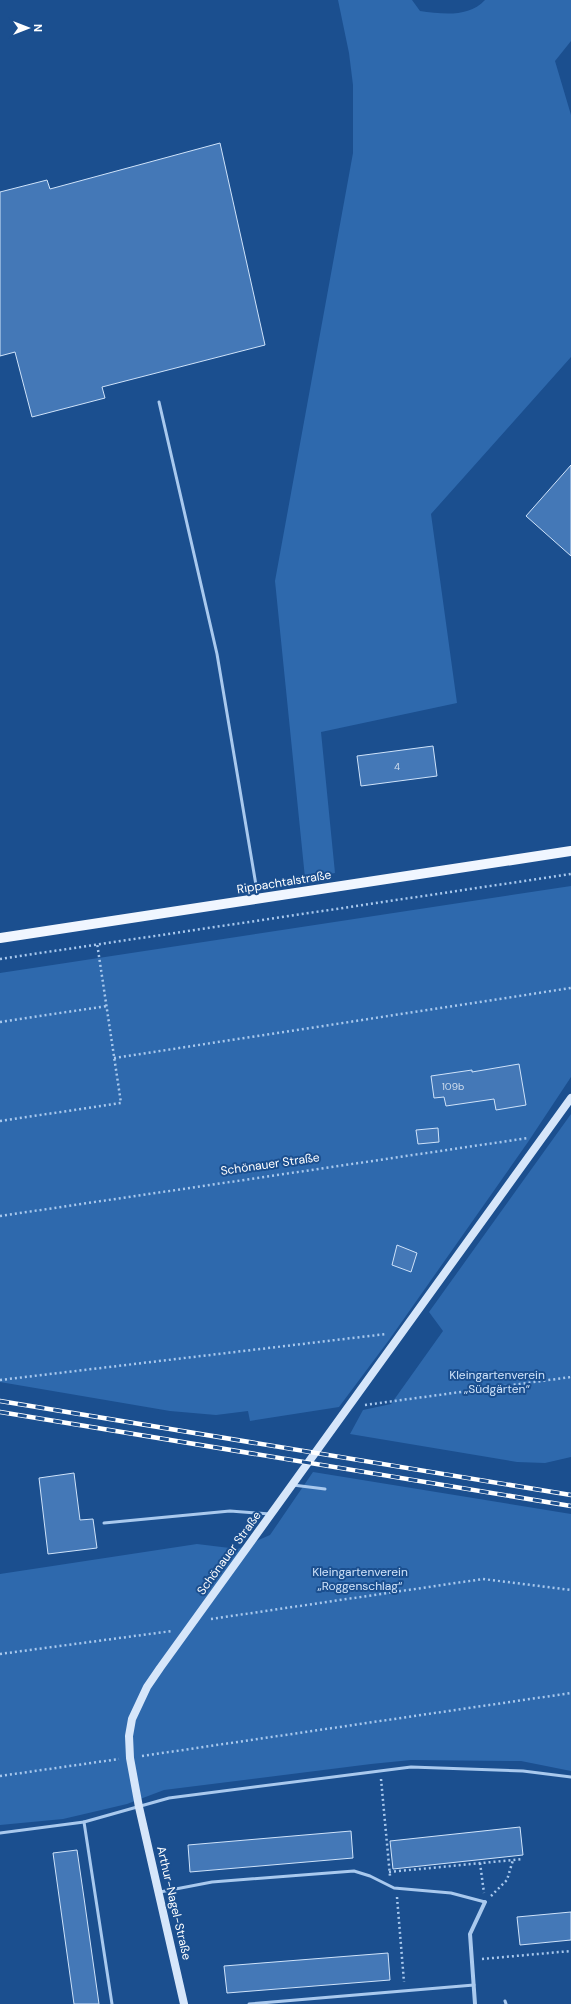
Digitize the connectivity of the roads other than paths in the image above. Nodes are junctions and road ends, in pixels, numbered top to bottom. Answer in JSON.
{"nodes":[{"id":1,"x":159,"y":402,"type":"dead end"},
{"id":2,"x":571,"y":851,"type":"edge"},
{"id":3,"x":258,"y":899,"type":"junction"},
{"id":4,"x":0,"y":938,"type":"edge"},
{"id":5,"x":571,"y":1098,"type":"edge"},
{"id":6,"x":292,"y":1485,"type":"junction"},
{"id":7,"x":325,"y":1489,"type":"dead end"},
{"id":8,"x":272,"y":1514,"type":"junction"},
{"id":9,"x":104,"y":1523,"type":"dead end"},
{"id":10,"x":571,"y":1777,"type":"edge"},
{"id":11,"x":139,"y":1807,"type":"junction"},
{"id":12,"x":84,"y":1822,"type":"junction"},
{"id":13,"x":0,"y":1833,"type":"edge"},
{"id":14,"x":160,"y":1892,"type":"junction"},
{"id":15,"x":485,"y":1902,"type":"joint"},
{"id":16,"x":474,"y":1985,"type":"junction"},
{"id":17,"x":112,"y":2004,"type":"edge"},
{"id":18,"x":184,"y":2004,"type":"edge"},
{"id":19,"x":250,"y":2004,"type":"edge"},
{"id":20,"x":475,"y":2004,"type":"edge"}],
"edges":[{"from":1,"to":3,"type":"lane"},
{"from":2,"to":3,"type":"main road","name":"Rippachtalstraße"},
{"from":3,"to":4,"type":"main road","name":"Rippachtalstraße"},
{"from":5,"to":6,"type":"street","name":"Schönauer Straße"},
{"from":6,"to":7,"type":"lane"},
{"from":6,"to":8,"type":"street","name":"Schönauer Straße"},
{"from":8,"to":9,"type":"lane"},
{"from":8,"to":11,"type":"street","name":"Schönauer Straße"},
{"from":10,"to":11,"type":"lane"},
{"from":11,"to":12,"type":"lane"},
{"from":11,"to":14,"type":"street","name":"Arthur-Nagel-Straße"},
{"from":12,"to":13,"type":"lane"},
{"from":12,"to":17,"type":"lane"},
{"from":14,"to":15,"type":"lane"},
{"from":14,"to":18,"type":"street","name":"Arthur-Nagel-Straße"},
{"from":15,"to":16,"type":"street"},
{"from":16,"to":19,"type":"lane"},
{"from":16,"to":20,"type":"street"}]}
